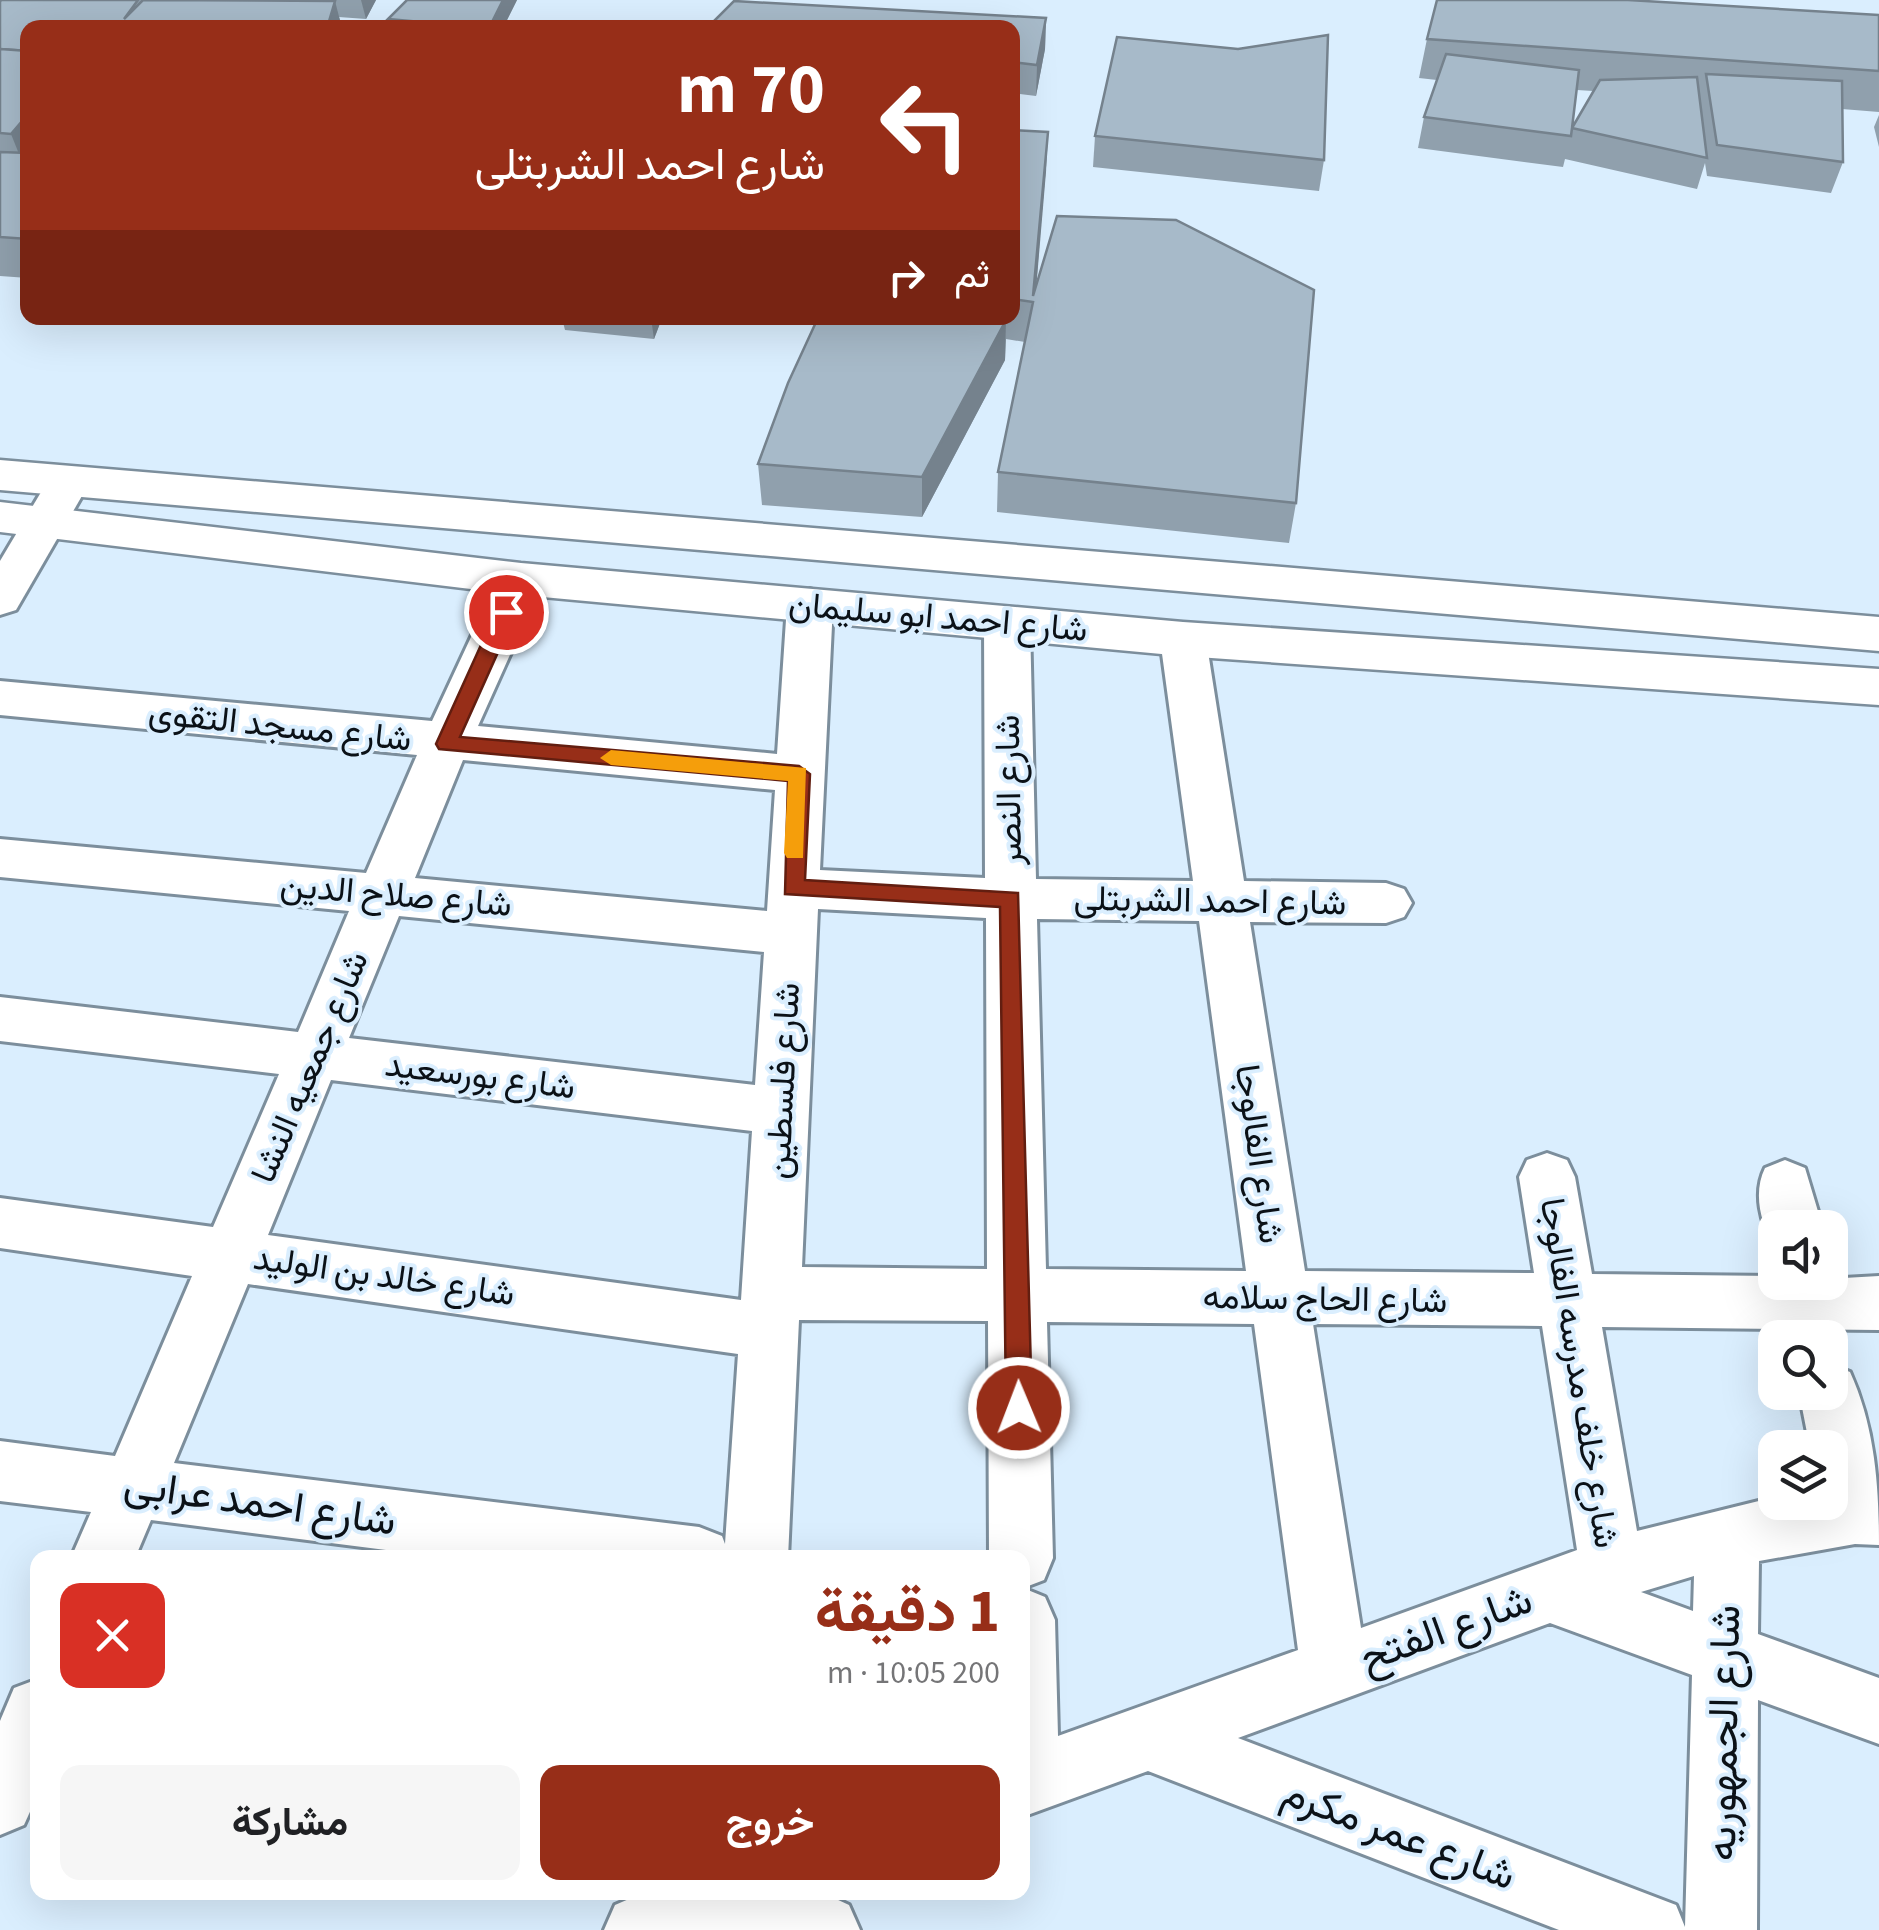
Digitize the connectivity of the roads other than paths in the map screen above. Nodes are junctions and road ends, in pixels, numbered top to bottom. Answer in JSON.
{"nodes":[{"id":1,"x":0,"y":475,"type":"edge"},
{"id":2,"x":38,"y":506,"type":"edge"},
{"id":3,"x":521,"y":580,"type":"junction"},
{"id":4,"x":1299,"y":588,"type":"junction"},
{"id":5,"x":0,"y":599,"type":"edge"},
{"id":6,"x":810,"y":605,"type":"junction"},
{"id":7,"x":1008,"y":623,"type":"junction"},
{"id":8,"x":1879,"y":634,"type":"edge"},
{"id":9,"x":1184,"y":639,"type":"junction"},
{"id":10,"x":1290,"y":646,"type":"junction"},
{"id":11,"x":1879,"y":687,"type":"edge"},
{"id":12,"x":0,"y":698,"type":"edge"},
{"id":13,"x":446,"y":744,"type":"junction"},
{"id":14,"x":799,"y":774,"type":"junction"},
{"id":15,"x":0,"y":858,"type":"edge"},
{"id":16,"x":383,"y":894,"type":"junction"},
{"id":17,"x":1010,"y":899,"type":"junction"},
{"id":18,"x":1221,"y":900,"type":"junction"},
{"id":19,"x":1386,"y":903,"type":"dead end"},
{"id":20,"x":792,"y":911,"type":"junction"},
{"id":21,"x":0,"y":1018,"type":"edge"},
{"id":22,"x":314,"y":1056,"type":"junction"},
{"id":23,"x":781,"y":1112,"type":"junction"},
{"id":24,"x":1547,"y":1177,"type":"dead end"},
{"id":25,"x":0,"y":1223,"type":"edge"},
{"id":26,"x":231,"y":1254,"type":"junction"},
{"id":27,"x":1017,"y":1296,"type":"junction"},
{"id":28,"x":1280,"y":1298,"type":"junction"},
{"id":29,"x":1566,"y":1301,"type":"junction"},
{"id":30,"x":1879,"y":1303,"type":"edge"},
{"id":31,"x":1811,"y":1307,"type":"edge"},
{"id":32,"x":770,"y":1312,"type":"junction"},
{"id":33,"x":1835,"y":1410,"type":"edge"},
{"id":34,"x":0,"y":1471,"type":"edge"},
{"id":35,"x":134,"y":1486,"type":"junction"},
{"id":36,"x":1867,"y":1515,"type":"edge"},
{"id":37,"x":1727,"y":1536,"type":"junction"},
{"id":38,"x":106,"y":1550,"type":"edge"},
{"id":39,"x":636,"y":1550,"type":"edge"},
{"id":40,"x":756,"y":1550,"type":"edge"},
{"id":41,"x":1022,"y":1550,"type":"edge"},
{"id":42,"x":1612,"y":1569,"type":"junction"},
{"id":43,"x":1550,"y":1592,"type":"junction"},
{"id":44,"x":1725,"y":1655,"type":"junction"},
{"id":45,"x":1334,"y":1669,"type":"junction"},
{"id":46,"x":1879,"y":1710,"type":"edge"},
{"id":47,"x":1147,"y":1737,"type":"junction"},
{"id":48,"x":1030,"y":1780,"type":"edge"},
{"id":49,"x":724,"y":1900,"type":"edge"},
{"id":50,"x":755,"y":1900,"type":"edge"},
{"id":51,"x":640,"y":1930,"type":"edge"},
{"id":52,"x":824,"y":1930,"type":"edge"},
{"id":53,"x":1651,"y":1930,"type":"edge"},
{"id":54,"x":1720,"y":1930,"type":"edge"}],
"edges":[{"from":1,"to":2,"type":"main road","name":"شارع احمد ابو سليمان"},
{"from":2,"to":3,"type":"main road","name":"شارع احمد ابو سليمان"},
{"from":2,"to":4,"type":"main road","name":"شارع احمد ابو سليمان"},
{"from":2,"to":5,"type":"street"},
{"from":3,"to":6,"type":"main road","name":"شارع احمد ابو سليمان"},
{"from":3,"to":13,"type":"street","name":"شارع جمعيه النشا"},
{"from":4,"to":8,"type":"main road","name":"شارع احمد ابو سليمان"},
{"from":4,"to":10,"type":"main road"},
{"from":6,"to":7,"type":"main road","name":"شارع احمد ابو سليمان"},
{"from":6,"to":14,"type":"street","name":"شارع فلسطين"},
{"from":7,"to":9,"type":"main road","name":"شارع احمد ابو سليمان"},
{"from":7,"to":17,"type":"street","name":"شارع النصر"},
{"from":9,"to":10,"type":"main road","name":"شارع احمد ابو سليمان"},
{"from":9,"to":18,"type":"street","name":"شارع الفالوجا"},
{"from":10,"to":11,"type":"main road","name":"شارع احمد ابو سليمان"},
{"from":12,"to":13,"type":"street","name":"شارع مسجد التقوى"},
{"from":13,"to":14,"type":"street","name":"شارع مسجد التقوى"},
{"from":13,"to":16,"type":"street","name":"شارع جمعيه النشا"},
{"from":14,"to":20,"type":"street","name":"شارع فلسطين"},
{"from":15,"to":16,"type":"street","name":"شارع صلاح الدين"},
{"from":16,"to":20,"type":"street","name":"شارع صلاح الدين"},
{"from":16,"to":22,"type":"street","name":"شارع جمعيه النشا"},
{"from":17,"to":18,"type":"street","name":"شارع احمد الشربتلى"},
{"from":17,"to":20,"type":"street","name":"شارع احمد الشربتلى"},
{"from":17,"to":27,"type":"street","name":"شارع النصر"},
{"from":18,"to":19,"type":"street","name":"شارع احمد الشربتلى"},
{"from":18,"to":28,"type":"street","name":"شارع الفالوجا"},
{"from":20,"to":23,"type":"street","name":"شارع فلسطين"},
{"from":21,"to":22,"type":"street","name":"شارع بورسعيد"},
{"from":22,"to":23,"type":"street","name":"شارع بورسعيد"},
{"from":22,"to":26,"type":"street","name":"شارع جمعيه النشا"},
{"from":23,"to":32,"type":"street","name":"شارع فلسطين"},
{"from":24,"to":29,"type":"street","name":"شارع خلف مدرسه الفالوجا"},
{"from":25,"to":26,"type":"street","name":"شارع خالد بن الوليد"},
{"from":26,"to":32,"type":"street","name":"شارع خالد بن الوليد"},
{"from":26,"to":35,"type":"street","name":"شارع جمعيه النشا"},
{"from":27,"to":28,"type":"street","name":"شارع الحاج سلامه"},
{"from":27,"to":32,"type":"street","name":"شارع الحاج سلامه"},
{"from":27,"to":41,"type":"street","name":"شارع النصر"},
{"from":28,"to":29,"type":"street","name":"شارع الحاج سلامه"},
{"from":28,"to":45,"type":"street","name":"شارع الفالوجا"},
{"from":29,"to":31,"type":"street","name":"شارع الحاج سلامه"},
{"from":29,"to":42,"type":"street","name":"شارع خلف مدرسه الفالوجا"},
{"from":30,"to":31,"type":"street","name":"شارع الحاج سلامه"},
{"from":32,"to":40,"type":"street","name":"شارع فلسطين"},
{"from":33,"to":36,"type":"street"},
{"from":34,"to":35,"type":"street","name":"شارع احمد عرابى"},
{"from":35,"to":38,"type":"street","name":"شارع جمعيه النشا"},
{"from":35,"to":39,"type":"street","name":"شارع احمد عرابى"},
{"from":36,"to":37,"type":"street","name":"شارع الفتح"},
{"from":37,"to":42,"type":"street","name":"شارع الفتح"},
{"from":37,"to":44,"type":"street","name":"شارع الجمهوريه"},
{"from":42,"to":43,"type":"street","name":"شارع الفتح"},
{"from":43,"to":44,"type":"street"},
{"from":43,"to":45,"type":"street","name":"شارع الفتح"},
{"from":44,"to":46,"type":"street"},
{"from":44,"to":54,"type":"street","name":"شارع الجمهوريه"},
{"from":45,"to":47,"type":"street","name":"شارع الفتح"},
{"from":47,"to":48,"type":"street","name":"شارع الفتح"},
{"from":47,"to":53,"type":"street","name":"شارع عمر مكرم"},
{"from":49,"to":51,"type":"street"},
{"from":50,"to":52,"type":"street"}]}
